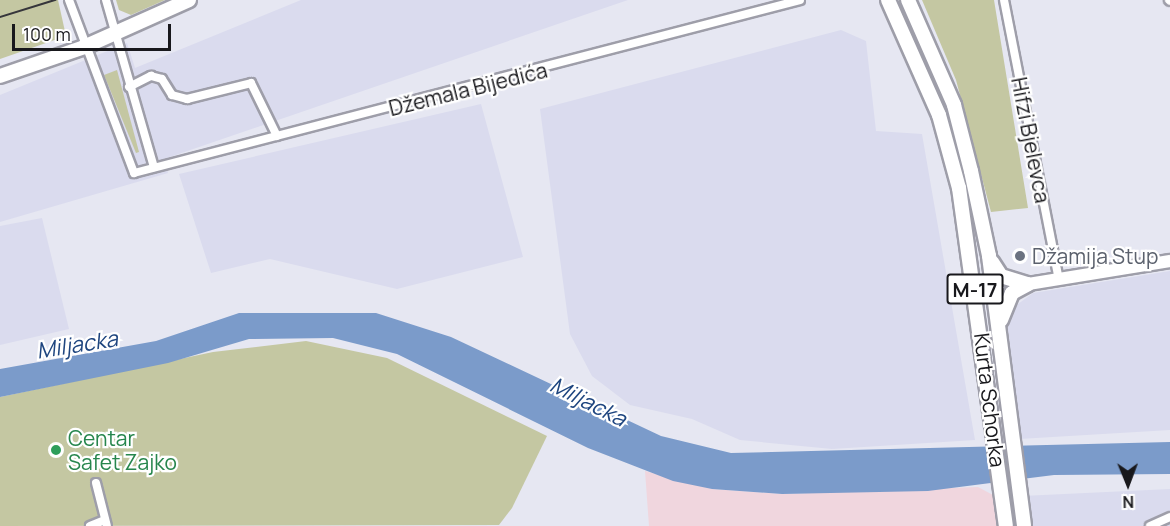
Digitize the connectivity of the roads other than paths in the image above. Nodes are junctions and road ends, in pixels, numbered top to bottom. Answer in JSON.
{"nodes":[{"id":1,"x":69,"y":0,"type":"edge"},
{"id":2,"x":106,"y":0,"type":"edge"},
{"id":3,"x":189,"y":0,"type":"edge"},
{"id":4,"x":800,"y":0,"type":"edge"},
{"id":5,"x":908,"y":0,"type":"edge"},
{"id":6,"x":914,"y":0,"type":"edge"},
{"id":7,"x":1004,"y":0,"type":"edge"},
{"id":8,"x":882,"y":1,"type":"edge"},
{"id":9,"x":916,"y":15,"type":"junction"},
{"id":10,"x":116,"y":33,"type":"junction"},
{"id":11,"x":84,"y":47,"type":"junction"},
{"id":12,"x":0,"y":76,"type":"edge"},
{"id":13,"x":129,"y":87,"type":"junction"},
{"id":14,"x":277,"y":136,"type":"junction"},
{"id":15,"x":154,"y":167,"type":"junction"},
{"id":16,"x":989,"y":256,"type":"junction"},
{"id":17,"x":1170,"y":261,"type":"edge"},
{"id":18,"x":1059,"y":280,"type":"junction"},
{"id":19,"x":1028,"y":284,"type":"junction"},
{"id":20,"x":999,"y":328,"type":"junction"},
{"id":21,"x":96,"y":483,"type":"dead end"},
{"id":22,"x":1170,"y":517,"type":"edge"},
{"id":23,"x":106,"y":523,"type":"edge"},
{"id":24,"x":90,"y":526,"type":"edge"},
{"id":25,"x":1006,"y":526,"type":"edge"},
{"id":26,"x":1024,"y":526,"type":"edge"},
{"id":27,"x":1150,"y":526,"type":"edge"}],
"edges":[{"from":1,"to":11,"type":"street"},
{"from":2,"to":10,"type":"street"},
{"from":3,"to":10,"type":"main road"},
{"from":4,"to":14,"type":"street","name":"Džemala Bijedića"},
{"from":5,"to":9,"type":"main road","name":"Kurta Schorka"},
{"from":6,"to":9,"type":"main road","number":"M-17"},
{"from":7,"to":18,"type":"street","name":"Hifzi Bjelevca"},
{"from":8,"to":25,"type":"main road","name":"Kurta Schorka","number":"M-17"},
{"from":9,"to":16,"type":"main road","name":"Kurta Schorka","number":"M-17"},
{"from":10,"to":11,"type":"main road"},
{"from":10,"to":13,"type":"street"},
{"from":11,"to":12,"type":"main road"},
{"from":11,"to":15,"type":"street","name":"Džemala Bijedića"},
{"from":13,"to":14,"type":"street"},
{"from":13,"to":15,"type":"street"},
{"from":14,"to":15,"type":"street","name":"Džemala Bijedića"},
{"from":16,"to":19,"type":"main road"},
{"from":16,"to":20,"type":"main road","name":"Kurta Schorka","number":"M-17"},
{"from":17,"to":18,"type":"main road"},
{"from":18,"to":19,"type":"main road"},
{"from":19,"to":20,"type":"main road"},
{"from":20,"to":26,"type":"main road","name":"Kurta Schorka","number":"M-17"},
{"from":21,"to":23,"type":"street"},
{"from":22,"to":27,"type":"street"},
{"from":23,"to":24,"type":"street"}]}
